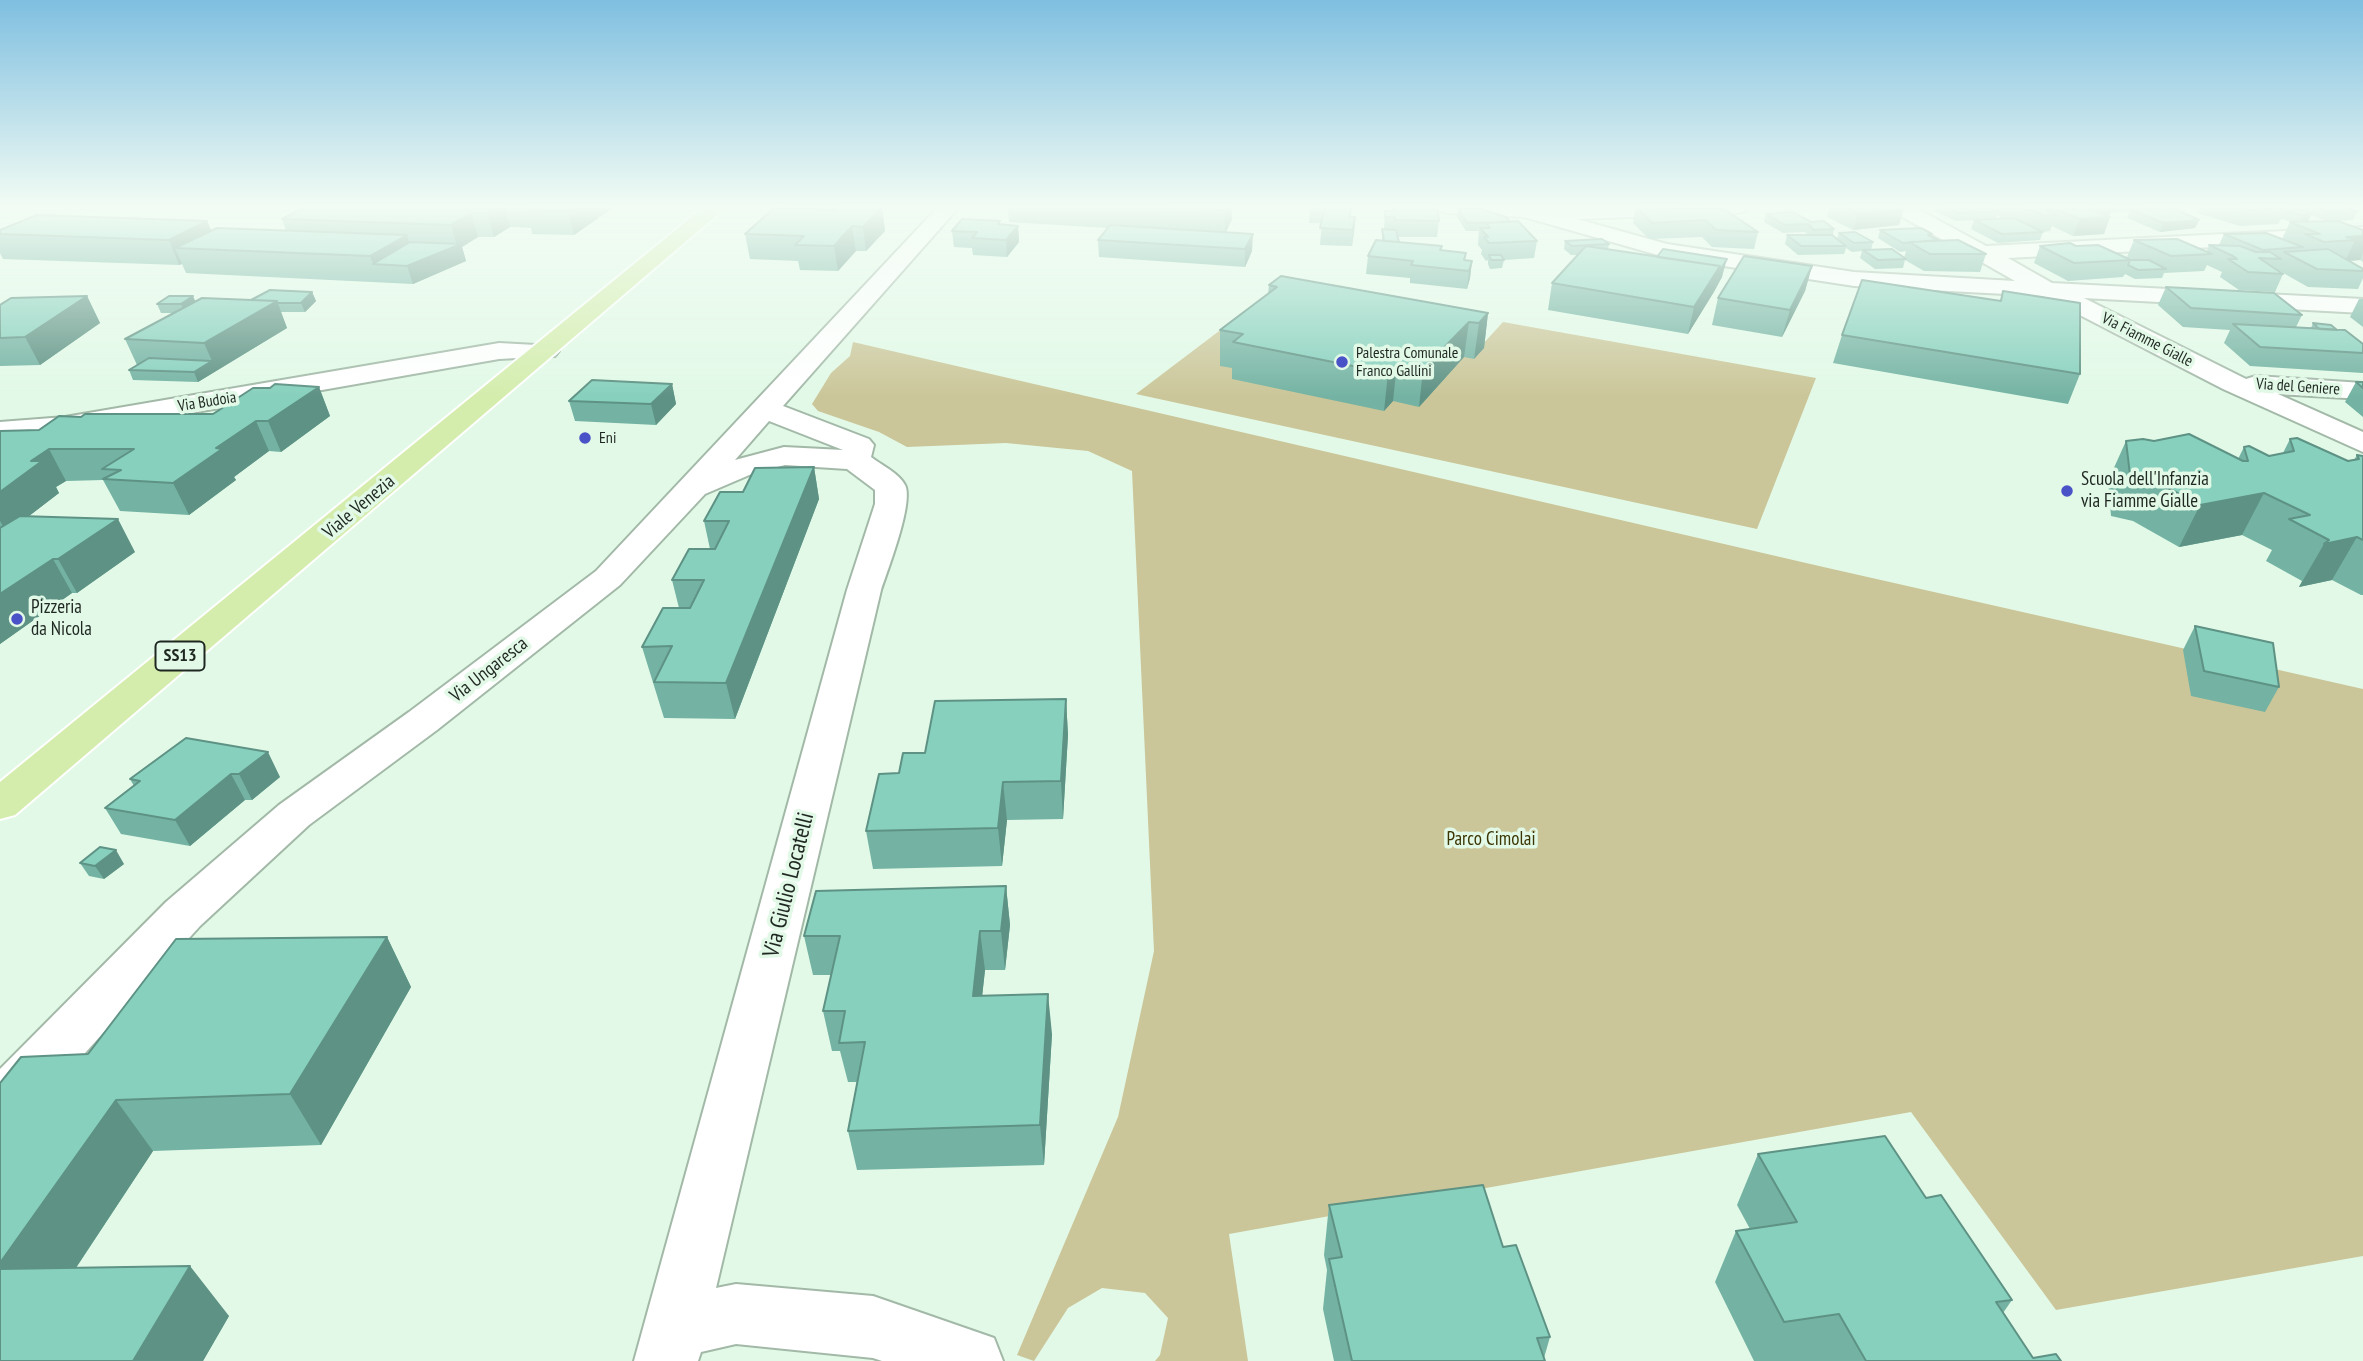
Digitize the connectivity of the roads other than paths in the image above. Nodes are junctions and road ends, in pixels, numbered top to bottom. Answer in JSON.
{"nodes":[{"id":1,"x":641,"y":271,"type":"edge"},
{"id":2,"x":890,"y":271,"type":"edge"},
{"id":3,"x":1792,"y":271,"type":"edge"},
{"id":4,"x":2015,"y":271,"type":"edge"},
{"id":5,"x":2047,"y":289,"type":"junction"},
{"id":6,"x":2363,"y":306,"type":"edge"},
{"id":7,"x":532,"y":363,"type":"junction"},
{"id":8,"x":414,"y":366,"type":"junction"},
{"id":9,"x":2233,"y":383,"type":"junction"},
{"id":10,"x":2363,"y":391,"type":"edge"},
{"id":11,"x":748,"y":427,"type":"junction"},
{"id":12,"x":0,"y":431,"type":"edge"},
{"id":13,"x":2363,"y":443,"type":"edge"},
{"id":14,"x":784,"y":456,"type":"junction"},
{"id":15,"x":855,"y":460,"type":"junction"},
{"id":16,"x":694,"y":488,"type":"junction"},
{"id":17,"x":0,"y":806,"type":"edge"},
{"id":18,"x":0,"y":1103,"type":"edge"},
{"id":19,"x":671,"y":1344,"type":"edge"},
{"id":20,"x":971,"y":1361,"type":"edge"}],
"edges":[{"from":1,"to":7,"type":"main road","name":"Viale Venezia","number":"SS13"},
{"from":2,"to":11,"type":"street","name":"Via Ungaresca"},
{"from":3,"to":5,"type":"street"},
{"from":4,"to":5,"type":"street","name":"Via Fiamme Gialle"},
{"from":5,"to":6,"type":"street"},
{"from":5,"to":9,"type":"street","name":"Via Fiamme Gialle"},
{"from":7,"to":8,"type":"street","name":"Via Budoia"},
{"from":7,"to":8,"type":"street","name":"Via Budoia"},
{"from":7,"to":17,"type":"main road","name":"Viale Venezia","number":"SS13"},
{"from":8,"to":12,"type":"street","name":"Via Budoia"},
{"from":9,"to":10,"type":"street","name":"Via del Geniere"},
{"from":9,"to":13,"type":"street","name":"Via Fiamme Gialle"},
{"from":11,"to":14,"type":"street"},
{"from":11,"to":15,"type":"street"},
{"from":11,"to":16,"type":"street","name":"Via Ungaresca"},
{"from":14,"to":15,"type":"street"},
{"from":14,"to":16,"type":"street"},
{"from":15,"to":19,"type":"street","name":"Via Giulio Locatelli"},
{"from":16,"to":18,"type":"street","name":"Via Ungaresca"},
{"from":19,"to":20,"type":"street","name":"Via Giulio Locatelli"}]}
